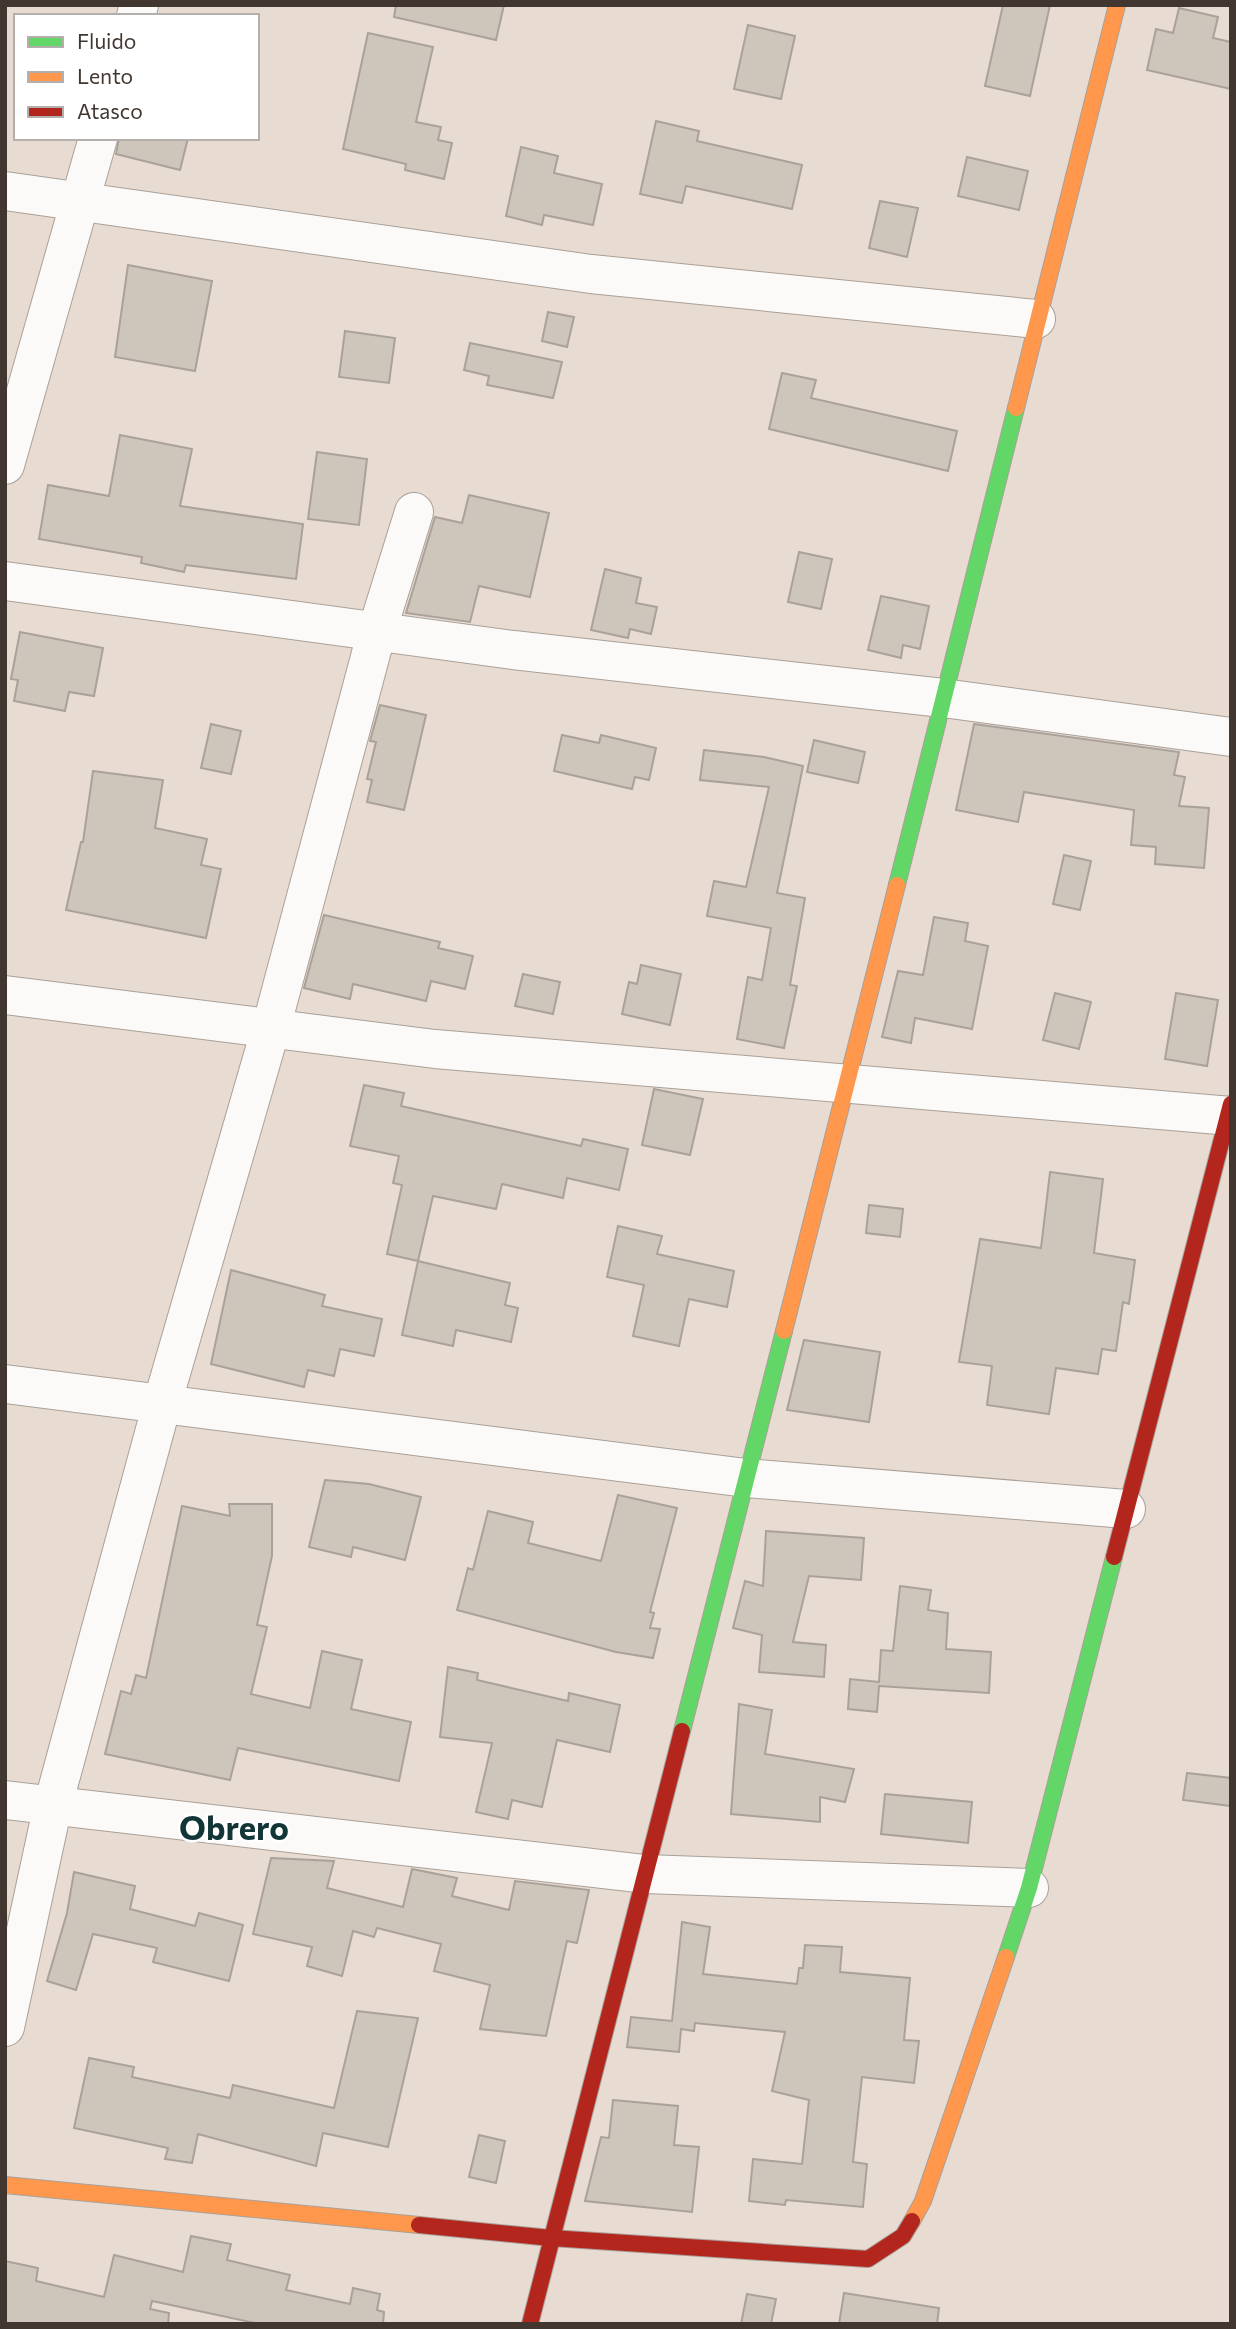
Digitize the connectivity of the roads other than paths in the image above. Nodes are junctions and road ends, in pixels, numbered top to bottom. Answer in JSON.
{"nodes":[{"id":1,"x":1117,"y":5,"type":"edge"},
{"id":2,"x":97,"y":140,"type":"edge"},
{"id":3,"x":5,"y":191,"type":"edge"},
{"id":4,"x":78,"y":201,"type":"junction"},
{"id":5,"x":1036,"y":319,"type":"junction"},
{"id":6,"x":5,"y":466,"type":"edge"},
{"id":7,"x":414,"y":512,"type":"dead end"},
{"id":8,"x":5,"y":581,"type":"edge"},
{"id":9,"x":377,"y":631,"type":"junction"},
{"id":10,"x":943,"y":698,"type":"junction"},
{"id":11,"x":1231,"y":737,"type":"edge"},
{"id":12,"x":5,"y":995,"type":"edge"},
{"id":13,"x":271,"y":1028,"type":"junction"},
{"id":14,"x":847,"y":1086,"type":"junction"},
{"id":15,"x":1230,"y":1112,"type":"edge"},
{"id":16,"x":5,"y":1384,"type":"edge"},
{"id":17,"x":162,"y":1404,"type":"junction"},
{"id":18,"x":746,"y":1478,"type":"junction"},
{"id":19,"x":1126,"y":1509,"type":"junction"},
{"id":20,"x":5,"y":1800,"type":"edge"},
{"id":21,"x":53,"y":1805,"type":"junction"},
{"id":22,"x":645,"y":1874,"type":"junction"},
{"id":23,"x":1029,"y":1888,"type":"junction"},
{"id":24,"x":5,"y":2027,"type":"edge"},
{"id":25,"x":5,"y":2185,"type":"edge"},
{"id":26,"x":551,"y":2238,"type":"junction"},
{"id":27,"x":530,"y":2324,"type":"edge"}],
"edges":[{"from":1,"to":5,"type":"street"},
{"from":2,"to":4,"type":"street"},
{"from":3,"to":4,"type":"street"},
{"from":4,"to":5,"type":"street"},
{"from":4,"to":6,"type":"street"},
{"from":5,"to":10,"type":"street"},
{"from":7,"to":9,"type":"street"},
{"from":8,"to":9,"type":"street"},
{"from":9,"to":10,"type":"street"},
{"from":9,"to":13,"type":"street"},
{"from":10,"to":11,"type":"street"},
{"from":10,"to":14,"type":"street"},
{"from":12,"to":13,"type":"street"},
{"from":13,"to":14,"type":"street"},
{"from":13,"to":17,"type":"street"},
{"from":14,"to":15,"type":"street"},
{"from":14,"to":18,"type":"street"},
{"from":15,"to":19,"type":"street"},
{"from":16,"to":17,"type":"street"},
{"from":17,"to":18,"type":"street"},
{"from":17,"to":21,"type":"street"},
{"from":18,"to":19,"type":"street"},
{"from":18,"to":22,"type":"street"},
{"from":19,"to":23,"type":"street"},
{"from":20,"to":21,"type":"street"},
{"from":21,"to":22,"type":"street"},
{"from":21,"to":24,"type":"street"},
{"from":22,"to":23,"type":"street"},
{"from":22,"to":26,"type":"street"},
{"from":23,"to":26,"type":"street"},
{"from":25,"to":26,"type":"street"},
{"from":26,"to":27,"type":"street"}]}
